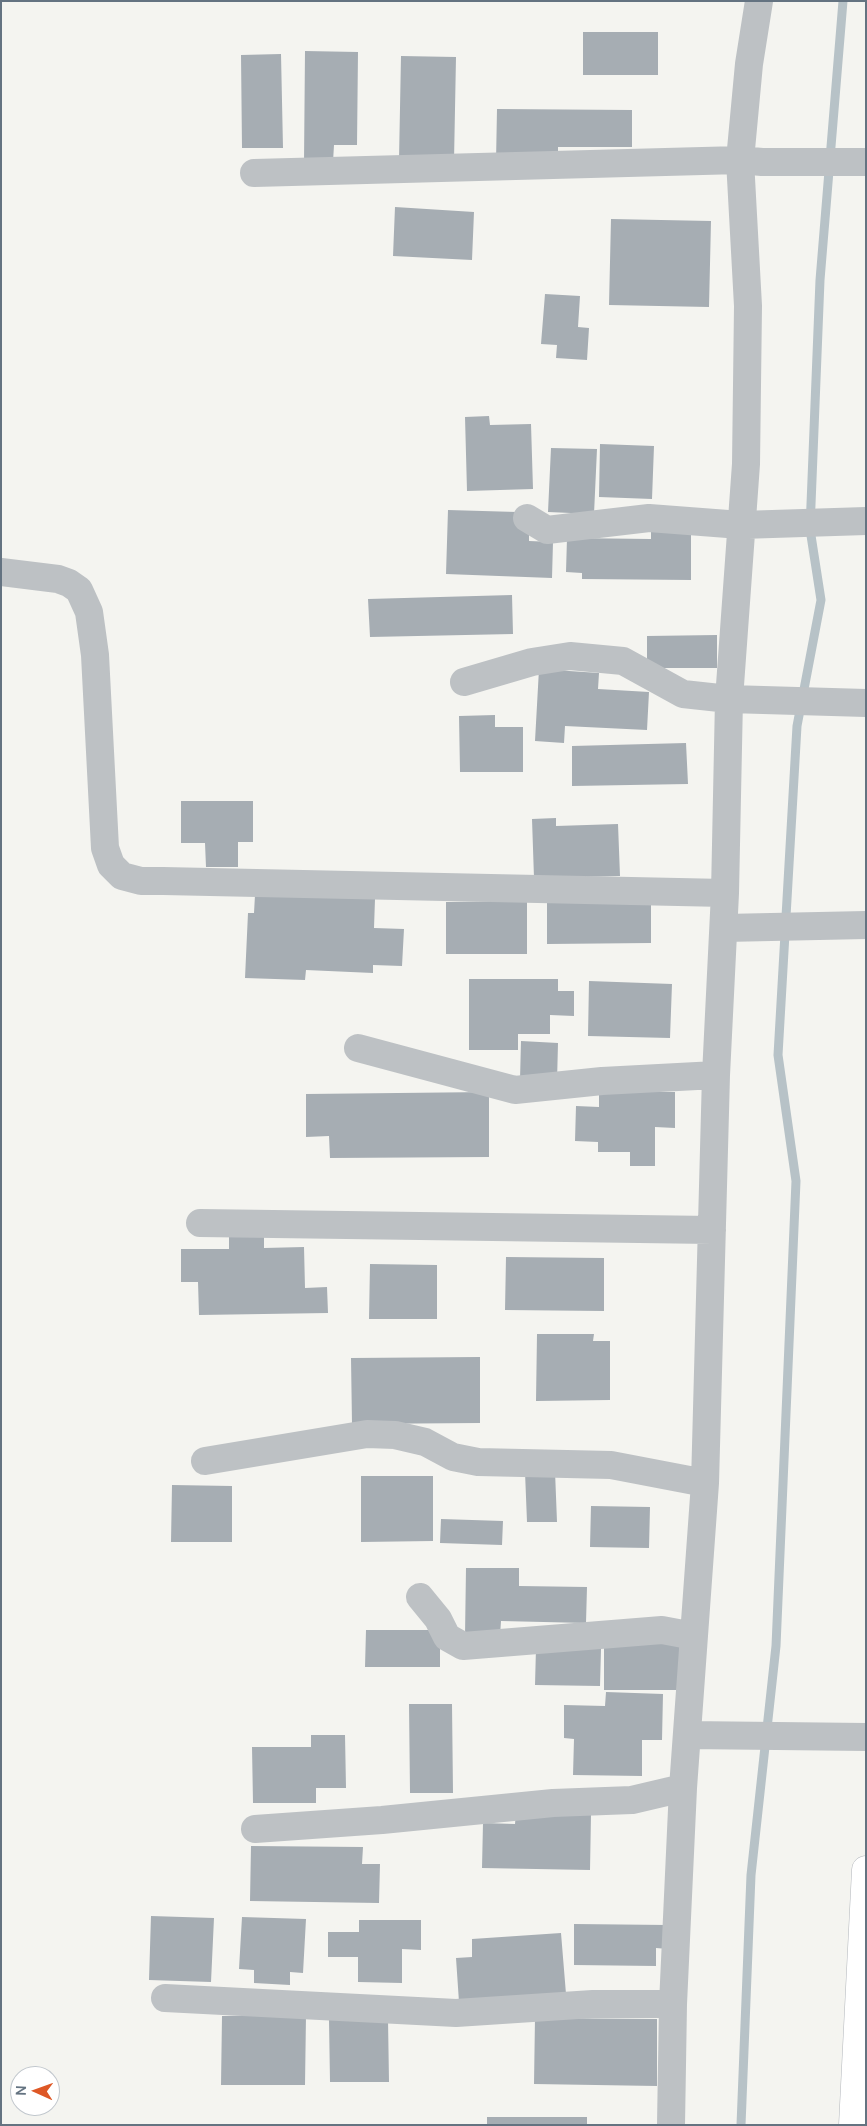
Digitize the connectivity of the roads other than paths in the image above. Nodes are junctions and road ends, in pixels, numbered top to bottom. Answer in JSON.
{"nodes":[{"id":1,"x":759,"y":1,"type":"edge"},
{"id":2,"x":751,"y":161,"type":"junction"},
{"id":3,"x":866,"y":162,"type":"edge"},
{"id":4,"x":254,"y":173,"type":"dead end"},
{"id":5,"x":527,"y":518,"type":"dead end"},
{"id":6,"x":866,"y":521,"type":"edge"},
{"id":7,"x":748,"y":524,"type":"junction"},
{"id":8,"x":1,"y":572,"type":"edge"},
{"id":9,"x":464,"y":682,"type":"dead end"},
{"id":10,"x":740,"y":699,"type":"junction"},
{"id":11,"x":864,"y":703,"type":"edge"},
{"id":12,"x":725,"y":893,"type":"junction"},
{"id":13,"x":860,"y":925,"type":"edge"},
{"id":14,"x":733,"y":928,"type":"junction"},
{"id":15,"x":358,"y":1048,"type":"dead end"},
{"id":16,"x":716,"y":1075,"type":"junction"},
{"id":17,"x":200,"y":1223,"type":"dead end"},
{"id":18,"x":712,"y":1230,"type":"junction"},
{"id":19,"x":205,"y":1462,"type":"dead end"},
{"id":20,"x":705,"y":1483,"type":"junction"},
{"id":21,"x":420,"y":1597,"type":"dead end"},
{"id":22,"x":694,"y":1636,"type":"junction"},
{"id":23,"x":699,"y":1736,"type":"junction"},
{"id":24,"x":866,"y":1736,"type":"edge"},
{"id":25,"x":683,"y":1788,"type":"junction"},
{"id":26,"x":255,"y":1829,"type":"dead end"},
{"id":27,"x":866,"y":1870,"type":"edge"},
{"id":28,"x":165,"y":1998,"type":"dead end"},
{"id":29,"x":673,"y":2004,"type":"junction"},
{"id":30,"x":671,"y":2125,"type":"edge"},
{"id":31,"x":853,"y":2125,"type":"edge"}],
"edges":[{"from":1,"to":2,"type":"street"},
{"from":2,"to":3,"type":"street"},
{"from":2,"to":4,"type":"street"},
{"from":2,"to":7,"type":"street"},
{"from":5,"to":7,"type":"street"},
{"from":6,"to":7,"type":"street"},
{"from":7,"to":10,"type":"street"},
{"from":8,"to":12,"type":"street"},
{"from":9,"to":10,"type":"street"},
{"from":10,"to":11,"type":"street"},
{"from":10,"to":12,"type":"street"},
{"from":12,"to":14,"type":"street"},
{"from":13,"to":14,"type":"street"},
{"from":14,"to":16,"type":"street"},
{"from":15,"to":16,"type":"street"},
{"from":16,"to":18,"type":"street"},
{"from":17,"to":18,"type":"street"},
{"from":18,"to":20,"type":"street"},
{"from":19,"to":20,"type":"street"},
{"from":20,"to":22,"type":"street"},
{"from":21,"to":22,"type":"street"},
{"from":22,"to":23,"type":"street"},
{"from":23,"to":24,"type":"street"},
{"from":23,"to":25,"type":"street"},
{"from":25,"to":26,"type":"street"},
{"from":25,"to":29,"type":"street"},
{"from":27,"to":31,"type":"main road"},
{"from":28,"to":29,"type":"street"},
{"from":29,"to":30,"type":"street"}]}
